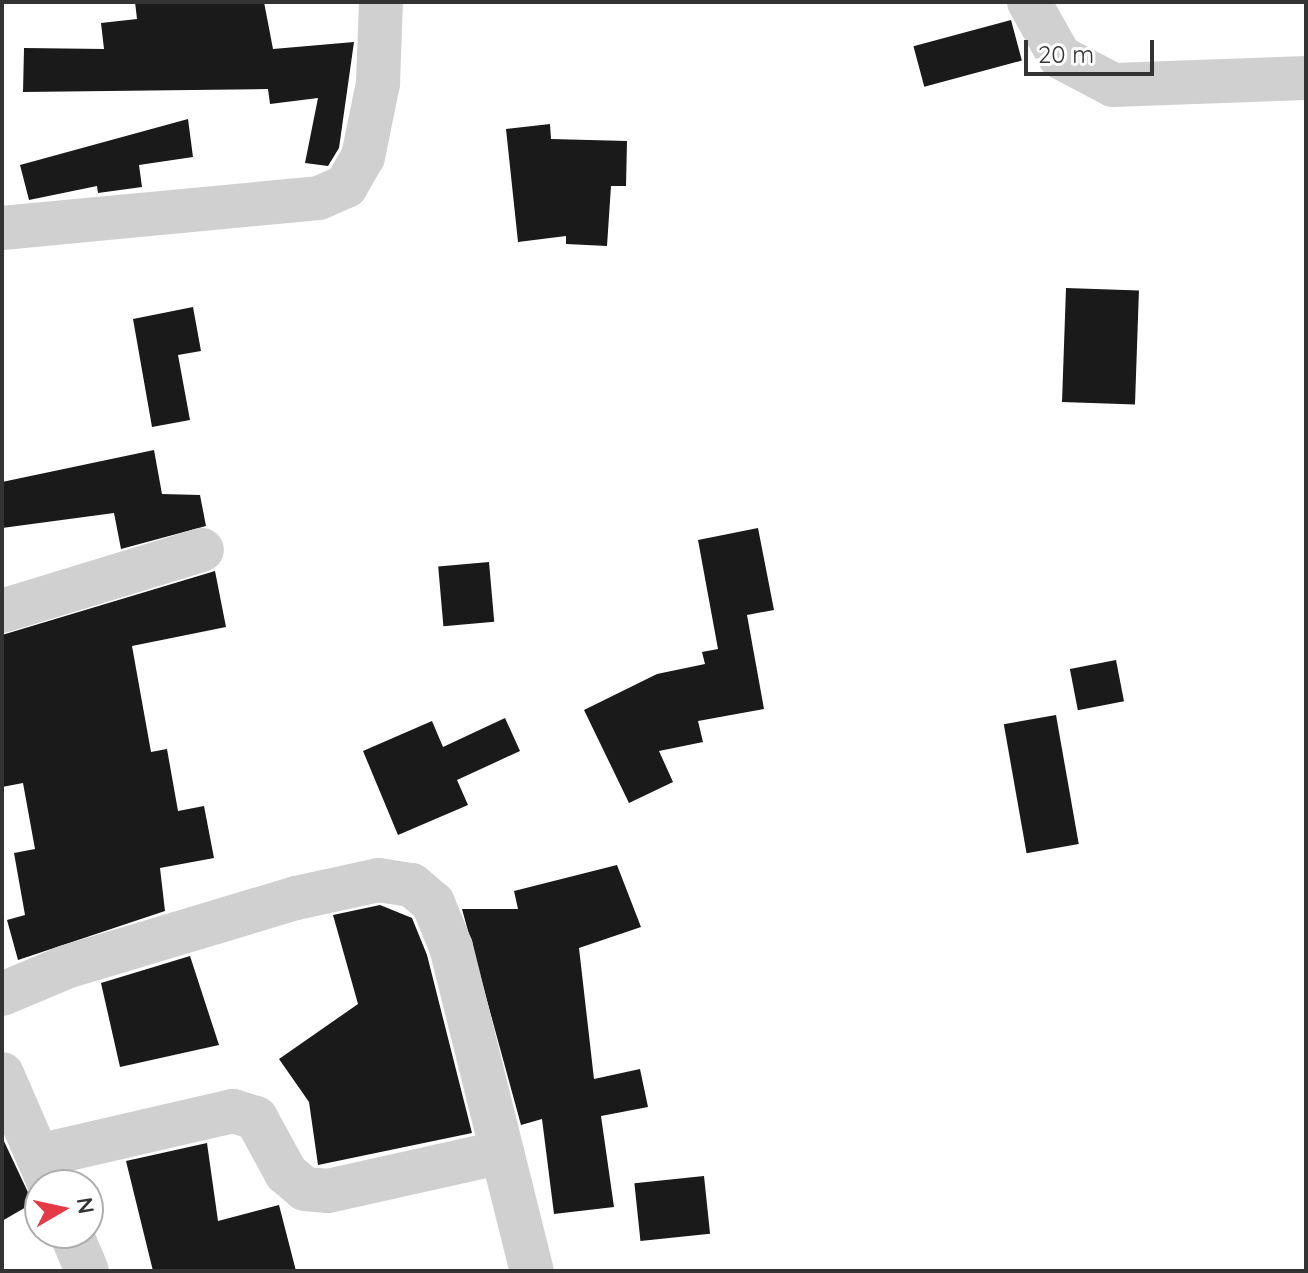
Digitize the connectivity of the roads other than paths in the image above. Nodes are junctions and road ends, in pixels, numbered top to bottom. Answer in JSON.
{"nodes":[{"id":1,"x":381,"y":2,"type":"edge"},
{"id":2,"x":1029,"y":2,"type":"edge"},
{"id":3,"x":1306,"y":78,"type":"edge"},
{"id":4,"x":2,"y":228,"type":"edge"},
{"id":5,"x":202,"y":550,"type":"dead end"},
{"id":6,"x":2,"y":611,"type":"edge"},
{"id":7,"x":2,"y":994,"type":"edge"},
{"id":8,"x":2,"y":1074,"type":"edge"},
{"id":9,"x":502,"y":1152,"type":"junction"},
{"id":10,"x":44,"y":1169,"type":"edge"},
{"id":11,"x":47,"y":1169,"type":"edge"},
{"id":12,"x":78,"y":1249,"type":"edge"},
{"id":13,"x":87,"y":1271,"type":"edge"},
{"id":14,"x":532,"y":1271,"type":"edge"}],
"edges":[{"from":1,"to":4,"type":"street"},
{"from":2,"to":3,"type":"street"},
{"from":5,"to":6,"type":"street"},
{"from":7,"to":9,"type":"street"},
{"from":8,"to":10,"type":"street"},
{"from":9,"to":11,"type":"street"},
{"from":9,"to":14,"type":"street"},
{"from":12,"to":13,"type":"street"}]}
